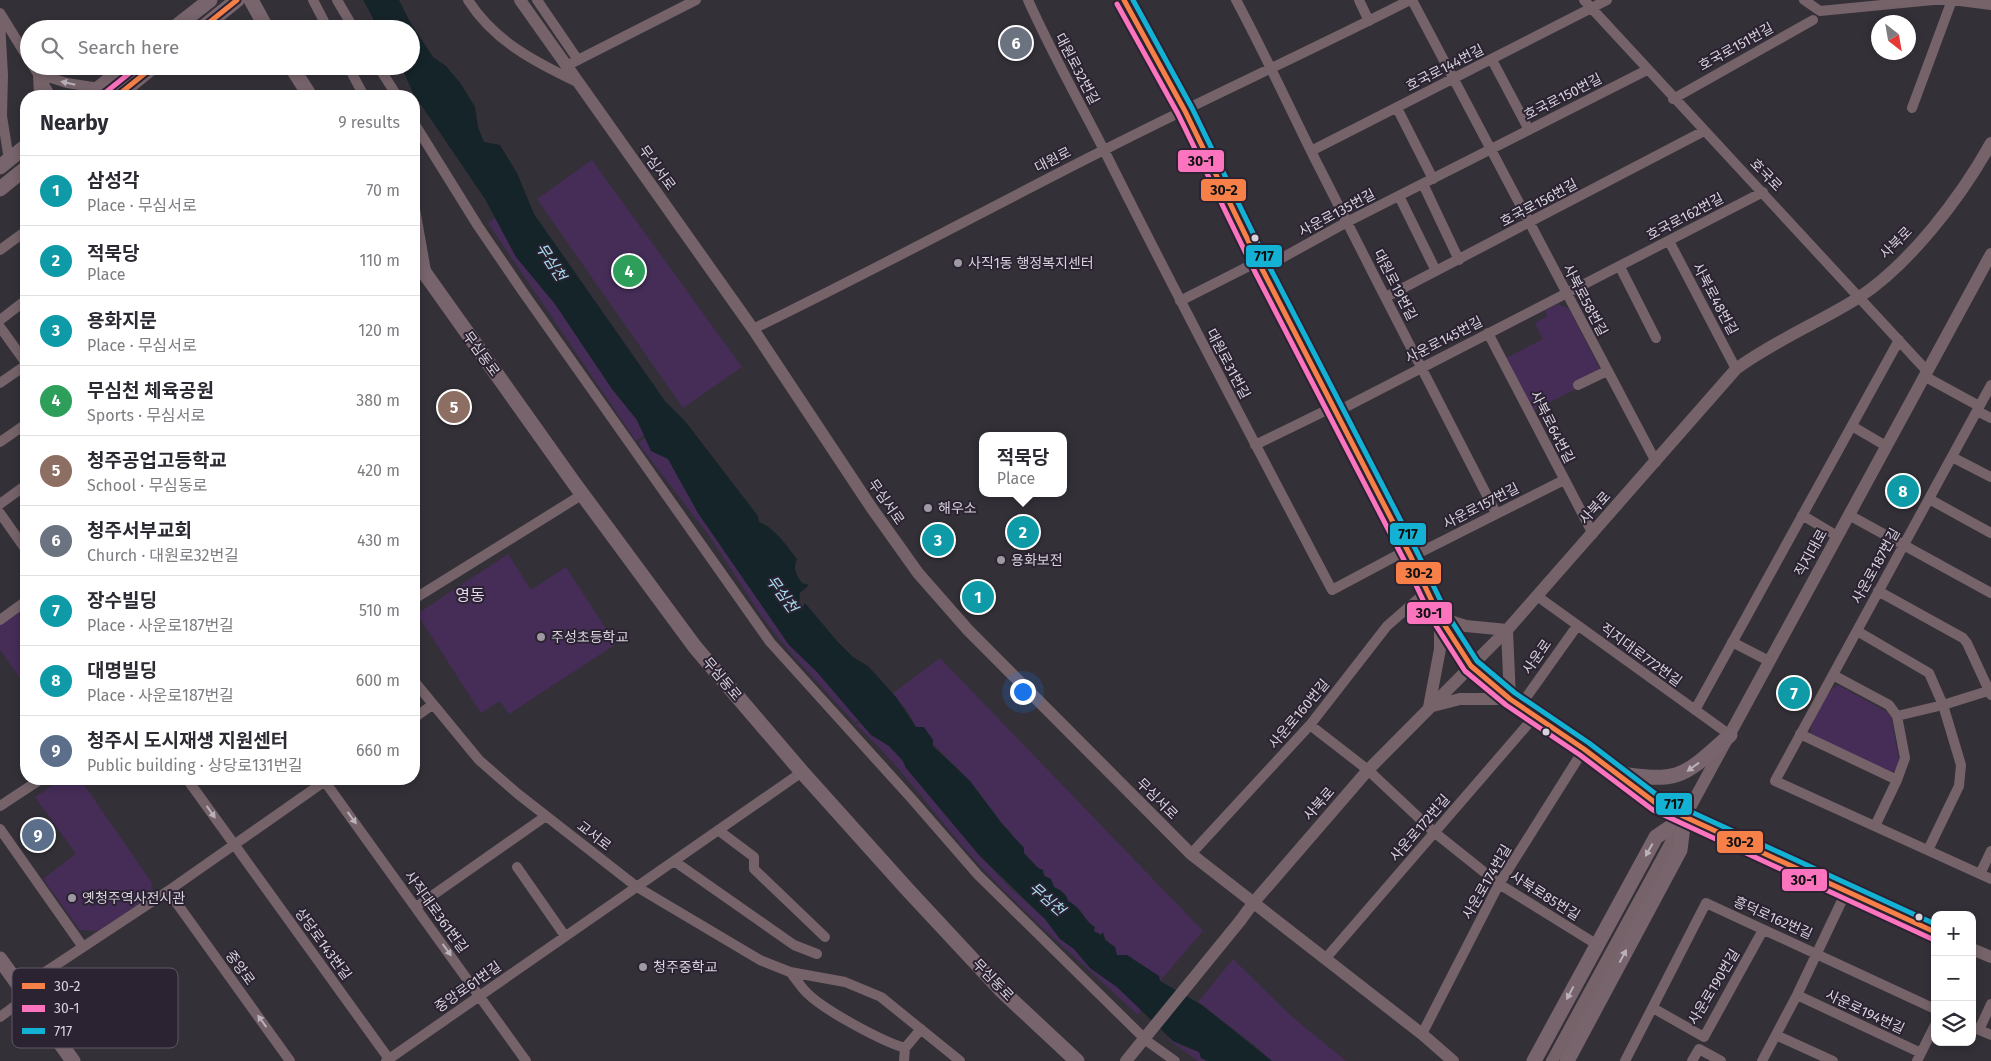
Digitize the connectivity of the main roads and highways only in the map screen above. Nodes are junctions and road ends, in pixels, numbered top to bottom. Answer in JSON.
{"nodes":[{"id":1,"x":210,"y":0,"type":"edge"},
{"id":2,"x":238,"y":0,"type":"edge"},
{"id":3,"x":250,"y":0,"type":"edge"},
{"id":4,"x":184,"y":20,"type":"edge"},
{"id":5,"x":212,"y":20,"type":"edge"},
{"id":6,"x":262,"y":20,"type":"edge"},
{"id":7,"x":115,"y":75,"type":"edge"},
{"id":8,"x":143,"y":75,"type":"edge"},
{"id":9,"x":297,"y":75,"type":"edge"},
{"id":10,"x":96,"y":90,"type":"edge"},
{"id":11,"x":124,"y":90,"type":"edge"},
{"id":12,"x":306,"y":90,"type":"edge"},
{"id":13,"x":20,"y":151,"type":"edge"},
{"id":14,"x":5,"y":164,"type":"edge"},
{"id":15,"x":20,"y":173,"type":"edge"},
{"id":16,"x":0,"y":189,"type":"edge"},
{"id":17,"x":420,"y":268,"type":"edge"},
{"id":18,"x":1730,"y":735,"type":"road end"},
{"id":19,"x":1614,"y":774,"type":"road end"},
{"id":20,"x":0,"y":959,"type":"edge"},
{"id":21,"x":12,"y":976,"type":"edge"},
{"id":22,"x":64,"y":1048,"type":"edge"},
{"id":23,"x":73,"y":1061,"type":"edge"},
{"id":24,"x":1077,"y":1061,"type":"edge"},
{"id":25,"x":1534,"y":1061,"type":"edge"},
{"id":26,"x":1567,"y":1061,"type":"edge"}],
"edges":[{"from":1,"to":4,"type":"main road"},
{"from":2,"to":5,"type":"main road"},
{"from":3,"to":6,"type":"main road"},
{"from":7,"to":10,"type":"main road"},
{"from":8,"to":11,"type":"main road"},
{"from":9,"to":12,"type":"main road"},
{"from":13,"to":14,"type":"main road"},
{"from":15,"to":16,"type":"main road"},
{"from":17,"to":24,"type":"main road","name":"무심동로"},
{"from":18,"to":19,"type":"main road","one_way":true},
{"from":20,"to":21,"type":"main road"},
{"from":22,"to":23,"type":"main road"},
{"from":26,"to":25,"type":"main road","one_way":true}]}
